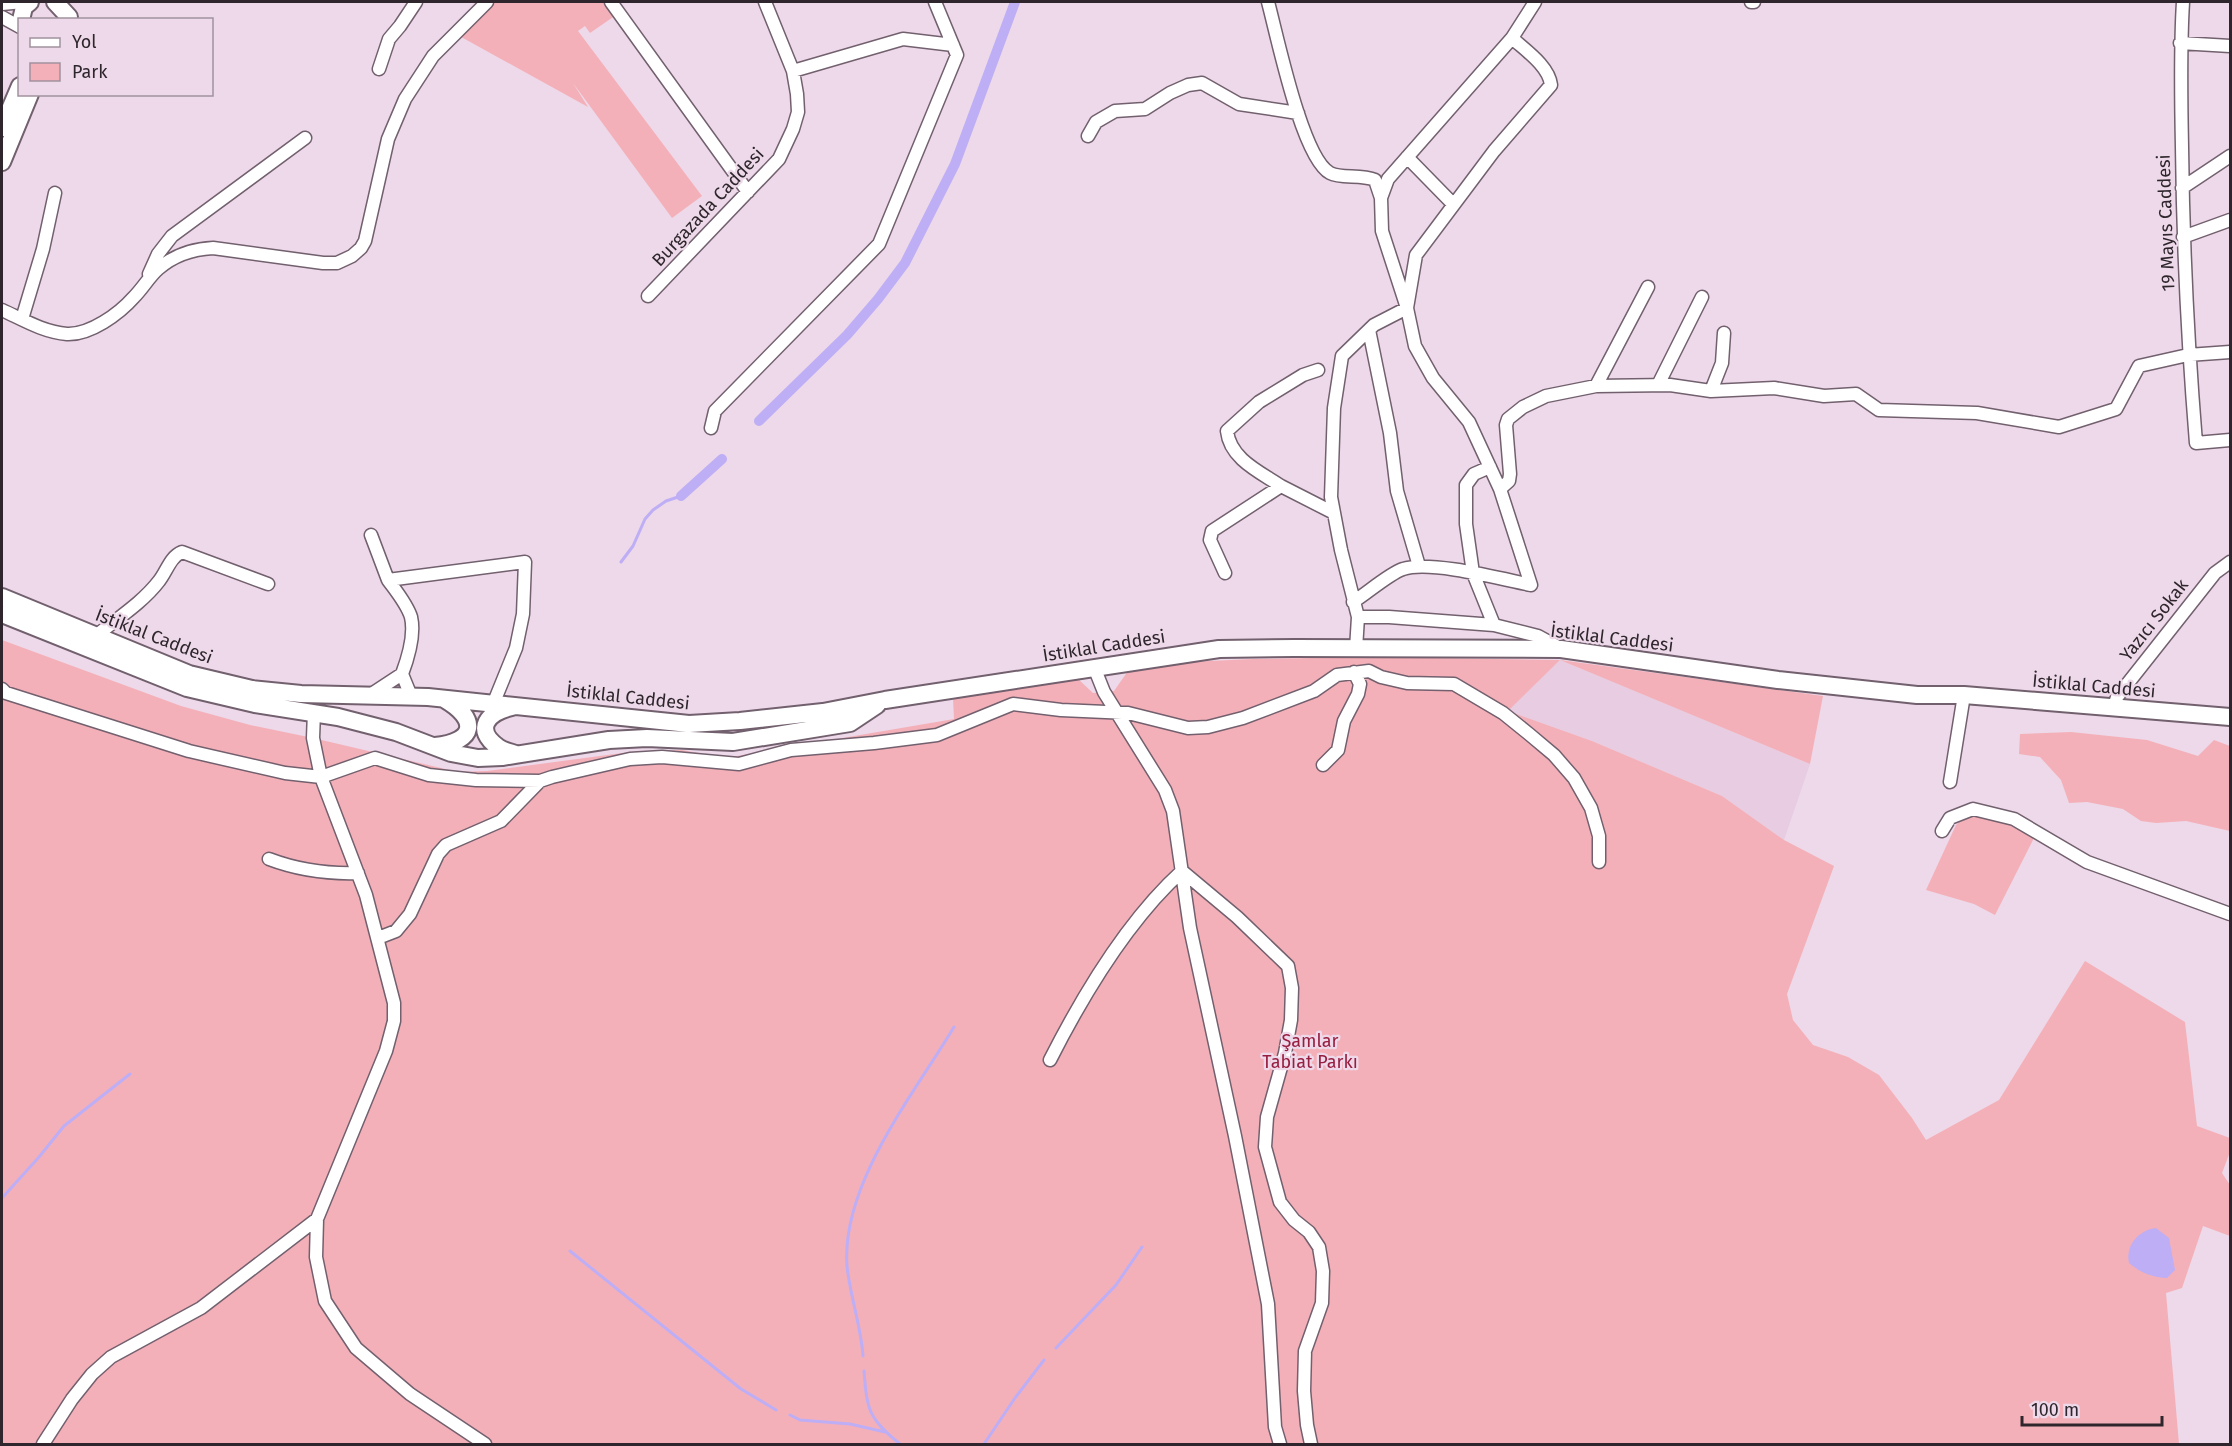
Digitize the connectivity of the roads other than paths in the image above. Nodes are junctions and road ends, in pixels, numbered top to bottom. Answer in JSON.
{"nodes":[{"id":1,"x":23,"y":2,"type":"edge"},
{"id":2,"x":30,"y":2,"type":"edge"},
{"id":3,"x":55,"y":2,"type":"edge"},
{"id":4,"x":416,"y":2,"type":"edge"},
{"id":5,"x":487,"y":2,"type":"edge"},
{"id":6,"x":611,"y":2,"type":"edge"},
{"id":7,"x":765,"y":2,"type":"edge"},
{"id":8,"x":935,"y":2,"type":"edge"},
{"id":9,"x":1268,"y":2,"type":"edge"},
{"id":10,"x":1535,"y":2,"type":"edge"},
{"id":11,"x":2183,"y":2,"type":"edge"},
{"id":12,"x":2,"y":4,"type":"edge"},
{"id":13,"x":71,"y":13,"type":"edge"},
{"id":14,"x":2,"y":17,"type":"edge"},
{"id":15,"x":21,"y":18,"type":"edge"},
{"id":16,"x":18,"y":26,"type":"edge"},
{"id":17,"x":1512,"y":38,"type":"junction"},
{"id":18,"x":2180,"y":43,"type":"junction"},
{"id":19,"x":953,"y":45,"type":"junction"},
{"id":20,"x":2230,"y":46,"type":"edge"},
{"id":21,"x":379,"y":69,"type":"dead end"},
{"id":22,"x":792,"y":71,"type":"junction"},
{"id":23,"x":18,"y":91,"type":"edge"},
{"id":24,"x":29,"y":96,"type":"edge"},
{"id":25,"x":1298,"y":113,"type":"junction"},
{"id":26,"x":2,"y":128,"type":"edge"},
{"id":27,"x":1088,"y":136,"type":"dead end"},
{"id":28,"x":305,"y":138,"type":"dead end"},
{"id":29,"x":2230,"y":156,"type":"edge"},
{"id":30,"x":1407,"y":157,"type":"junction"},
{"id":31,"x":2,"y":162,"type":"edge"},
{"id":32,"x":2182,"y":188,"type":"junction"},
{"id":33,"x":748,"y":192,"type":"junction"},
{"id":34,"x":55,"y":193,"type":"dead end"},
{"id":35,"x":1381,"y":198,"type":"junction"},
{"id":36,"x":1453,"y":204,"type":"junction"},
{"id":37,"x":2230,"y":220,"type":"edge"},
{"id":38,"x":2183,"y":237,"type":"junction"},
{"id":39,"x":147,"y":280,"type":"junction"},
{"id":40,"x":1648,"y":287,"type":"dead end"},
{"id":41,"x":648,"y":296,"type":"dead end"},
{"id":42,"x":1702,"y":297,"type":"dead end"},
{"id":43,"x":1407,"y":308,"type":"junction"},
{"id":44,"x":2,"y":310,"type":"edge"},
{"id":45,"x":22,"y":319,"type":"junction"},
{"id":46,"x":1369,"y":330,"type":"junction"},
{"id":47,"x":1724,"y":333,"type":"dead end"},
{"id":48,"x":2230,"y":352,"type":"edge"},
{"id":49,"x":2188,"y":355,"type":"junction"},
{"id":50,"x":1318,"y":369,"type":"dead end"},
{"id":51,"x":1658,"y":385,"type":"junction"},
{"id":52,"x":1596,"y":386,"type":"junction"},
{"id":53,"x":1711,"y":391,"type":"junction"},
{"id":54,"x":711,"y":428,"type":"dead end"},
{"id":55,"x":2230,"y":440,"type":"edge"},
{"id":56,"x":1490,"y":467,"type":"junction"},
{"id":57,"x":1281,"y":486,"type":"junction"},
{"id":58,"x":1500,"y":489,"type":"junction"},
{"id":59,"x":1334,"y":513,"type":"junction"},
{"id":60,"x":372,"y":535,"type":"dead end"},
{"id":61,"x":2230,"y":562,"type":"edge"},
{"id":62,"x":1419,"y":566,"type":"junction"},
{"id":63,"x":1225,"y":573,"type":"dead end"},
{"id":64,"x":1473,"y":573,"type":"junction"},
{"id":65,"x":388,"y":579,"type":"junction"},
{"id":66,"x":267,"y":584,"type":"dead end"},
{"id":67,"x":2,"y":597,"type":"edge"},
{"id":68,"x":1353,"y":602,"type":"junction"},
{"id":69,"x":2,"y":614,"type":"edge"},
{"id":70,"x":1358,"y":617,"type":"junction"},
{"id":71,"x":1494,"y":626,"type":"junction"},
{"id":72,"x":97,"y":635,"type":"junction"},
{"id":73,"x":1356,"y":649,"type":"junction"},
{"id":74,"x":1561,"y":649,"type":"junction"},
{"id":75,"x":1094,"y":667,"type":"junction"},
{"id":76,"x":1354,"y":672,"type":"junction"},
{"id":77,"x":402,"y":674,"type":"junction"},
{"id":78,"x":2,"y":689,"type":"edge"},
{"id":79,"x":370,"y":695,"type":"junction"},
{"id":80,"x":1964,"y":695,"type":"junction"},
{"id":81,"x":411,"y":696,"type":"junction"},
{"id":82,"x":441,"y":698,"type":"junction"},
{"id":83,"x":885,"y":700,"type":"junction"},
{"id":84,"x":494,"y":702,"type":"junction"},
{"id":85,"x":519,"y":705,"type":"junction"},
{"id":86,"x":2114,"y":707,"type":"junction"},
{"id":87,"x":314,"y":712,"type":"junction"},
{"id":88,"x":1117,"y":713,"type":"junction"},
{"id":89,"x":2230,"y":717,"type":"edge"},
{"id":90,"x":434,"y":746,"type":"junction"},
{"id":91,"x":516,"y":754,"type":"junction"},
{"id":92,"x":1323,"y":765,"type":"dead end"},
{"id":93,"x":321,"y":777,"type":"junction"},
{"id":94,"x":540,"y":781,"type":"junction"},
{"id":95,"x":1950,"y":782,"type":"dead end"},
{"id":96,"x":1942,"y":831,"type":"dead end"},
{"id":97,"x":268,"y":859,"type":"dead end"},
{"id":98,"x":1599,"y":862,"type":"dead end"},
{"id":99,"x":1182,"y":871,"type":"junction"},
{"id":100,"x":358,"y":873,"type":"junction"},
{"id":101,"x":2230,"y":914,"type":"edge"},
{"id":102,"x":378,"y":938,"type":"junction"},
{"id":103,"x":1050,"y":1060,"type":"dead end"},
{"id":104,"x":317,"y":1219,"type":"junction"},
{"id":105,"x":43,"y":1444,"type":"edge"},
{"id":106,"x":485,"y":1444,"type":"edge"},
{"id":107,"x":1280,"y":1444,"type":"edge"},
{"id":108,"x":1311,"y":1444,"type":"edge"}],
"edges":[{"from":1,"to":12,"type":"street"},
{"from":2,"to":15,"type":"main road"},
{"from":3,"to":13,"type":"main road"},
{"from":4,"to":21,"type":"street"},
{"from":5,"to":39,"type":"street"},
{"from":6,"to":33,"type":"street"},
{"from":7,"to":22,"type":"street","name":"Burgazada Caddesi"},
{"from":8,"to":19,"type":"street"},
{"from":9,"to":25,"type":"street"},
{"from":10,"to":17,"type":"street"},
{"from":11,"to":18,"type":"street","name":"19 Mayıs Caddesi"},
{"from":14,"to":16,"type":"street"},
{"from":17,"to":30,"type":"street"},
{"from":17,"to":36,"type":"street"},
{"from":18,"to":20,"type":"street"},
{"from":18,"to":32,"type":"street","name":"19 Mayıs Caddesi"},
{"from":19,"to":22,"type":"street"},
{"from":19,"to":54,"type":"street"},
{"from":22,"to":33,"type":"street","name":"Burgazada Caddesi"},
{"from":23,"to":26,"type":"main road"},
{"from":24,"to":31,"type":"main road"},
{"from":25,"to":27,"type":"street"},
{"from":25,"to":35,"type":"street"},
{"from":28,"to":39,"type":"street"},
{"from":29,"to":32,"type":"street"},
{"from":30,"to":35,"type":"street"},
{"from":30,"to":36,"type":"street"},
{"from":32,"to":38,"type":"street","name":"19 Mayıs Caddesi"},
{"from":33,"to":41,"type":"street","name":"Burgazada Caddesi"},
{"from":34,"to":45,"type":"street"},
{"from":35,"to":43,"type":"street"},
{"from":36,"to":43,"type":"street"},
{"from":37,"to":38,"type":"street"},
{"from":38,"to":49,"type":"street","name":"19 Mayıs Caddesi"},
{"from":39,"to":45,"type":"street"},
{"from":40,"to":52,"type":"street"},
{"from":42,"to":51,"type":"street"},
{"from":43,"to":46,"type":"street"},
{"from":43,"to":56,"type":"street"},
{"from":44,"to":45,"type":"street"},
{"from":46,"to":59,"type":"street"},
{"from":46,"to":62,"type":"street"},
{"from":47,"to":53,"type":"street"},
{"from":48,"to":49,"type":"street"},
{"from":49,"to":53,"type":"street"},
{"from":49,"to":55,"type":"street","name":"19 Mayıs Caddesi"},
{"from":50,"to":57,"type":"street"},
{"from":51,"to":52,"type":"street"},
{"from":51,"to":53,"type":"street"},
{"from":52,"to":58,"type":"street"},
{"from":56,"to":58,"type":"street"},
{"from":56,"to":64,"type":"street"},
{"from":57,"to":59,"type":"street"},
{"from":57,"to":63,"type":"street"},
{"from":58,"to":64,"type":"street"},
{"from":59,"to":68,"type":"street"},
{"from":60,"to":65,"type":"street"},
{"from":61,"to":86,"type":"street","name":"Yazıcı Sokak"},
{"from":62,"to":64,"type":"street"},
{"from":62,"to":68,"type":"street"},
{"from":64,"to":71,"type":"street"},
{"from":65,"to":77,"type":"street"},
{"from":65,"to":84,"type":"street"},
{"from":66,"to":72,"type":"street"},
{"from":67,"to":72,"type":"main road","name":"İstiklal Caddesi"},
{"from":68,"to":70,"type":"street"},
{"from":69,"to":87,"type":"main road","name":"İstiklal Caddesi"},
{"from":70,"to":71,"type":"street"},
{"from":70,"to":73,"type":"street"},
{"from":71,"to":74,"type":"street"},
{"from":72,"to":79,"type":"main road","name":"İstiklal Caddesi"},
{"from":73,"to":74,"type":"main road","name":"İstiklal Caddesi"},
{"from":73,"to":75,"type":"main road","name":"İstiklal Caddesi"},
{"from":74,"to":80,"type":"main road","name":"İstiklal Caddesi"},
{"from":75,"to":83,"type":"main road","name":"İstiklal Caddesi"},
{"from":75,"to":88,"type":"street"},
{"from":76,"to":88,"type":"street"},
{"from":76,"to":92,"type":"street"},
{"from":76,"to":98,"type":"street"},
{"from":77,"to":79,"type":"street"},
{"from":77,"to":81,"type":"street"},
{"from":78,"to":93,"type":"street"},
{"from":79,"to":81,"type":"main road","name":"İstiklal Caddesi"},
{"from":80,"to":86,"type":"main road","name":"İstiklal Caddesi"},
{"from":80,"to":95,"type":"street"},
{"from":81,"to":82,"type":"main road","name":"İstiklal Caddesi"},
{"from":82,"to":84,"type":"main road","name":"İstiklal Caddesi"},
{"from":82,"to":90,"type":"main road"},
{"from":83,"to":85,"type":"main road","name":"İstiklal Caddesi"},
{"from":83,"to":91,"type":"main road","name":"İstiklal Caddesi"},
{"from":84,"to":85,"type":"main road","name":"İstiklal Caddesi"},
{"from":85,"to":91,"type":"main road"},
{"from":86,"to":89,"type":"main road","name":"İstiklal Caddesi"},
{"from":87,"to":90,"type":"main road","name":"İstiklal Caddesi"},
{"from":87,"to":93,"type":"street"},
{"from":88,"to":94,"type":"street"},
{"from":88,"to":99,"type":"street"},
{"from":90,"to":91,"type":"main road","name":"İstiklal Caddesi"},
{"from":93,"to":94,"type":"street"},
{"from":93,"to":100,"type":"street"},
{"from":94,"to":102,"type":"street"},
{"from":96,"to":101,"type":"street"},
{"from":97,"to":100,"type":"street"},
{"from":99,"to":103,"type":"street"},
{"from":99,"to":107,"type":"street"},
{"from":99,"to":108,"type":"street"},
{"from":100,"to":102,"type":"street"},
{"from":102,"to":104,"type":"street"},
{"from":104,"to":105,"type":"street"},
{"from":104,"to":106,"type":"street"}]}
